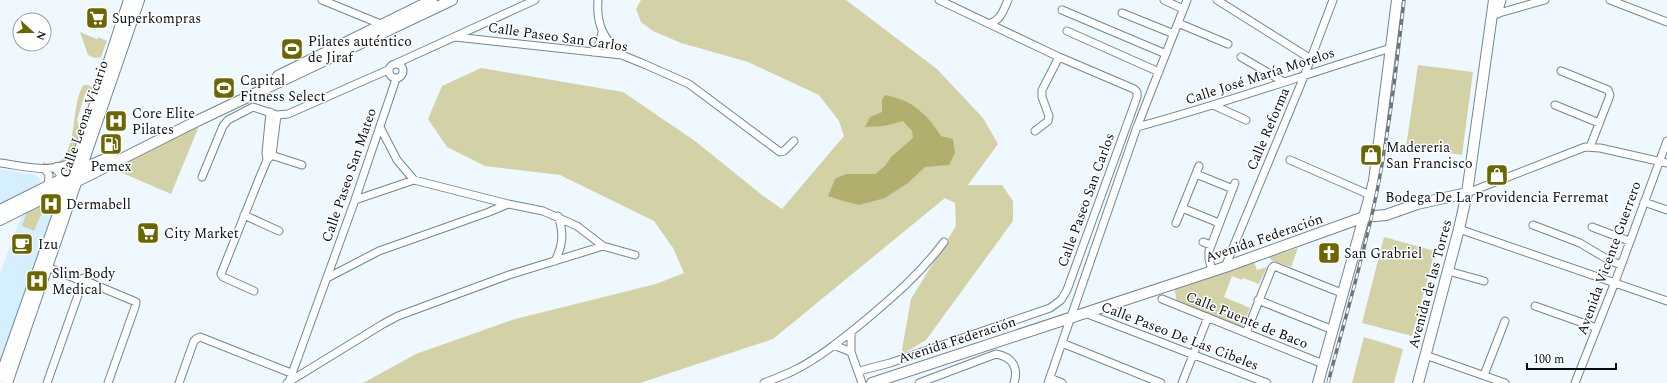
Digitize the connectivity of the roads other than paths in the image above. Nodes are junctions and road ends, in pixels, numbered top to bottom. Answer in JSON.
{"nodes":[{"id":1,"x":129,"y":0,"type":"edge"},
{"id":2,"x":139,"y":0,"type":"edge"},
{"id":3,"x":322,"y":0,"type":"edge"},
{"id":4,"x":432,"y":0,"type":"edge"},
{"id":5,"x":452,"y":0,"type":"edge"},
{"id":6,"x":535,"y":0,"type":"edge"},
{"id":7,"x":598,"y":0,"type":"edge"},
{"id":8,"x":939,"y":0,"type":"edge"},
{"id":9,"x":1008,"y":0,"type":"edge"},
{"id":10,"x":1164,"y":0,"type":"edge"},
{"id":11,"x":1187,"y":0,"type":"edge"},
{"id":12,"x":1217,"y":0,"type":"edge"},
{"id":13,"x":1333,"y":0,"type":"edge"},
{"id":14,"x":1398,"y":0,"type":"edge"},
{"id":15,"x":1494,"y":0,"type":"edge"},
{"id":16,"x":1502,"y":0,"type":"edge"},
{"id":17,"x":1544,"y":0,"type":"edge"},
{"id":18,"x":1610,"y":0,"type":"edge"},
{"id":19,"x":1183,"y":9,"type":"junction"},
{"id":20,"x":1062,"y":10,"type":"dead end"},
{"id":21,"x":1003,"y":12,"type":"junction"},
{"id":22,"x":1122,"y":13,"type":"dead end"},
{"id":23,"x":1495,"y":15,"type":"junction"},
{"id":24,"x":1667,"y":22,"type":"edge"},
{"id":25,"x":989,"y":24,"type":"junction"},
{"id":26,"x":1178,"y":24,"type":"junction"},
{"id":27,"x":385,"y":28,"type":"junction"},
{"id":28,"x":1067,"y":31,"type":"dead end"},
{"id":29,"x":602,"y":33,"type":"junction"},
{"id":30,"x":1007,"y":33,"type":"junction"},
{"id":31,"x":1174,"y":34,"type":"junction"},
{"id":32,"x":455,"y":37,"type":"junction"},
{"id":33,"x":1228,"y":44,"type":"dead end"},
{"id":34,"x":1391,"y":48,"type":"junction"},
{"id":35,"x":593,"y":52,"type":"junction"},
{"id":36,"x":1166,"y":54,"type":"junction"},
{"id":37,"x":416,"y":55,"type":"junction"},
{"id":38,"x":622,"y":56,"type":"junction"},
{"id":39,"x":1059,"y":57,"type":"junction"},
{"id":40,"x":1242,"y":57,"type":"dead end"},
{"id":41,"x":1311,"y":59,"type":"junction"},
{"id":42,"x":395,"y":64,"type":"junction"},
{"id":43,"x":403,"y":69,"type":"junction"},
{"id":44,"x":388,"y":70,"type":"junction"},
{"id":45,"x":1561,"y":71,"type":"dead end"},
{"id":46,"x":1159,"y":72,"type":"junction"},
{"id":47,"x":1305,"y":74,"type":"junction"},
{"id":48,"x":396,"y":79,"type":"junction"},
{"id":49,"x":1284,"y":82,"type":"junction"},
{"id":50,"x":1213,"y":105,"type":"junction"},
{"id":51,"x":1555,"y":105,"type":"dead end"},
{"id":52,"x":274,"y":114,"type":"junction"},
{"id":53,"x":1246,"y":120,"type":"dead end"},
{"id":54,"x":1599,"y":124,"type":"junction"},
{"id":55,"x":380,"y":127,"type":"junction"},
{"id":56,"x":1137,"y":127,"type":"junction"},
{"id":57,"x":1035,"y":131,"type":"dead end"},
{"id":58,"x":794,"y":141,"type":"dead end"},
{"id":59,"x":1667,"y":141,"type":"edge"},
{"id":60,"x":1590,"y":146,"type":"junction"},
{"id":61,"x":268,"y":156,"type":"junction"},
{"id":62,"x":77,"y":158,"type":"junction"},
{"id":63,"x":1290,"y":160,"type":"dead end"},
{"id":64,"x":1663,"y":162,"type":"edge"},
{"id":65,"x":0,"y":163,"type":"edge"},
{"id":66,"x":302,"y":165,"type":"dead end"},
{"id":67,"x":1199,"y":166,"type":"dead end"},
{"id":68,"x":56,"y":168,"type":"junction"},
{"id":69,"x":82,"y":168,"type":"junction"},
{"id":70,"x":45,"y":169,"type":"junction"},
{"id":71,"x":1196,"y":174,"type":"junction"},
{"id":72,"x":202,"y":177,"type":"dead end"},
{"id":73,"x":70,"y":180,"type":"junction"},
{"id":74,"x":414,"y":180,"type":"junction"},
{"id":75,"x":48,"y":186,"type":"junction"},
{"id":76,"x":1467,"y":193,"type":"junction"},
{"id":77,"x":1370,"y":194,"type":"junction"},
{"id":78,"x":355,"y":200,"type":"junction"},
{"id":79,"x":1644,"y":202,"type":"junction"},
{"id":80,"x":508,"y":204,"type":"junction"},
{"id":81,"x":1182,"y":208,"type":"junction"},
{"id":82,"x":0,"y":210,"type":"edge"},
{"id":83,"x":1667,"y":210,"type":"edge"},
{"id":84,"x":244,"y":215,"type":"junction"},
{"id":85,"x":558,"y":216,"type":"junction"},
{"id":86,"x":1364,"y":217,"type":"junction"},
{"id":87,"x":0,"y":220,"type":"edge"},
{"id":88,"x":1176,"y":223,"type":"dead end"},
{"id":89,"x":1220,"y":223,"type":"junction"},
{"id":90,"x":1533,"y":225,"type":"dead end"},
{"id":91,"x":1592,"y":227,"type":"dead end"},
{"id":92,"x":279,"y":230,"type":"dead end"},
{"id":93,"x":1459,"y":230,"type":"junction"},
{"id":94,"x":1630,"y":241,"type":"junction"},
{"id":95,"x":944,"y":242,"type":"dead end"},
{"id":96,"x":1203,"y":242,"type":"dead end"},
{"id":97,"x":1211,"y":245,"type":"junction"},
{"id":98,"x":603,"y":246,"type":"junction"},
{"id":99,"x":635,"y":254,"type":"dead end"},
{"id":100,"x":555,"y":260,"type":"junction"},
{"id":101,"x":1621,"y":265,"type":"junction"},
{"id":102,"x":47,"y":267,"type":"junction"},
{"id":103,"x":1225,"y":267,"type":"junction"},
{"id":104,"x":1212,"y":271,"type":"junction"},
{"id":105,"x":1448,"y":271,"type":"junction"},
{"id":106,"x":327,"y":278,"type":"junction"},
{"id":107,"x":1484,"y":281,"type":"dead end"},
{"id":108,"x":82,"y":282,"type":"junction"},
{"id":109,"x":1615,"y":282,"type":"junction"},
{"id":110,"x":254,"y":291,"type":"dead end"},
{"id":111,"x":1344,"y":294,"type":"junction"},
{"id":112,"x":1162,"y":299,"type":"dead end"},
{"id":113,"x":1258,"y":300,"type":"junction"},
{"id":114,"x":1667,"y":301,"type":"edge"},
{"id":115,"x":1535,"y":306,"type":"dead end"},
{"id":116,"x":1085,"y":312,"type":"junction"},
{"id":117,"x":1071,"y":317,"type":"junction"},
{"id":118,"x":1208,"y":317,"type":"junction"},
{"id":119,"x":1504,"y":321,"type":"dead end"},
{"id":120,"x":1597,"y":328,"type":"junction"},
{"id":121,"x":1333,"y":330,"type":"junction"},
{"id":122,"x":851,"y":332,"type":"junction"},
{"id":123,"x":1246,"y":332,"type":"junction"},
{"id":124,"x":1062,"y":343,"type":"junction"},
{"id":125,"x":834,"y":345,"type":"junction"},
{"id":126,"x":16,"y":347,"type":"junction"},
{"id":127,"x":851,"y":352,"type":"junction"},
{"id":128,"x":1193,"y":354,"type":"junction"},
{"id":129,"x":1425,"y":355,"type":"junction"},
{"id":130,"x":1323,"y":364,"type":"junction"},
{"id":131,"x":291,"y":373,"type":"junction"},
{"id":132,"x":1484,"y":375,"type":"junction"},
{"id":133,"x":0,"y":378,"type":"edge"},
{"id":134,"x":860,"y":378,"type":"edge"},
{"id":135,"x":1049,"y":381,"type":"edge"},
{"id":136,"x":288,"y":382,"type":"edge"},
{"id":137,"x":922,"y":382,"type":"edge"},
{"id":138,"x":7,"y":383,"type":"edge"},
{"id":139,"x":47,"y":383,"type":"edge"},
{"id":140,"x":108,"y":383,"type":"edge"},
{"id":141,"x":179,"y":383,"type":"edge"},
{"id":142,"x":764,"y":383,"type":"edge"},
{"id":143,"x":872,"y":383,"type":"edge"},
{"id":144,"x":1014,"y":383,"type":"edge"},
{"id":145,"x":1062,"y":383,"type":"edge"},
{"id":146,"x":1161,"y":383,"type":"edge"},
{"id":147,"x":1182,"y":383,"type":"edge"},
{"id":148,"x":1267,"y":383,"type":"edge"},
{"id":149,"x":1318,"y":383,"type":"edge"},
{"id":150,"x":1418,"y":383,"type":"edge"},
{"id":151,"x":1505,"y":383,"type":"edge"},
{"id":152,"x":1575,"y":383,"type":"edge"}],
"edges":[{"from":1,"to":62,"type":"main road","name":"Calle Leona Vicario"},
{"from":2,"to":69,"type":"main road","name":"Calle Leona Vicario"},
{"from":3,"to":27,"type":"street"},
{"from":4,"to":27,"type":"main road"},
{"from":5,"to":27,"type":"main road"},
{"from":6,"to":32,"type":"street"},
{"from":7,"to":29,"type":"street"},
{"from":8,"to":25,"type":"street","name":"Calle Paseo San Carlos"},
{"from":9,"to":21,"type":"street"},
{"from":10,"to":19,"type":"street"},
{"from":11,"to":19,"type":"street"},
{"from":12,"to":41,"type":"street"},
{"from":13,"to":41,"type":"street","name":"Calle Reforma"},
{"from":14,"to":34,"type":"main road"},
{"from":15,"to":23,"type":"main road","name":"Avenida de las Torres"},
{"from":16,"to":23,"type":"street"},
{"from":17,"to":23,"type":"street"},
{"from":18,"to":24,"type":"street"},
{"from":19,"to":26,"type":"street"},
{"from":20,"to":36,"type":"street"},
{"from":21,"to":25,"type":"street"},
{"from":21,"to":30,"type":"street"},
{"from":22,"to":31,"type":"street"},
{"from":23,"to":76,"type":"main road","name":"Avenida de las Torres"},
{"from":25,"to":30,"type":"street","name":"Calle Paseo San Carlos"},
{"from":26,"to":31,"type":"street"},
{"from":26,"to":33,"type":"street"},
{"from":27,"to":69,"type":"main road"},
{"from":27,"to":73,"type":"main road"},
{"from":28,"to":46,"type":"street"},
{"from":29,"to":35,"type":"street"},
{"from":29,"to":38,"type":"street"},
{"from":30,"to":39,"type":"street","name":"Calle Paseo San Carlos"},
{"from":31,"to":36,"type":"street"},
{"from":32,"to":35,"type":"street","name":"Calle Paseo San Carlos"},
{"from":32,"to":37,"type":"street"},
{"from":34,"to":47,"type":"street","name":"Calle José María Morelos"},
{"from":34,"to":77,"type":"main road"},
{"from":35,"to":38,"type":"street","name":"Calle Paseo San Carlos"},
{"from":36,"to":46,"type":"street"},
{"from":37,"to":42,"type":"street"},
{"from":37,"to":43,"type":"street"},
{"from":38,"to":58,"type":"street","name":"Calle Paseo San Carlos"},
{"from":39,"to":57,"type":"street"},
{"from":39,"to":134,"type":"street","name":"Calle Paseo San Carlos"},
{"from":40,"to":49,"type":"street"},
{"from":41,"to":47,"type":"street","name":"Calle Reforma"},
{"from":42,"to":43,"type":"street"},
{"from":42,"to":44,"type":"street"},
{"from":43,"to":48,"type":"street"},
{"from":44,"to":48,"type":"street"},
{"from":44,"to":52,"type":"street"},
{"from":45,"to":54,"type":"street"},
{"from":46,"to":56,"type":"street"},
{"from":47,"to":49,"type":"street","name":"Calle José María Morelos"},
{"from":47,"to":103,"type":"street","name":"Calle Reforma"},
{"from":48,"to":55,"type":"street","name":"Calle Paseo San Mateo"},
{"from":49,"to":50,"type":"street","name":"Calle José María Morelos"},
{"from":50,"to":53,"type":"street"},
{"from":50,"to":56,"type":"street","name":"Calle José María Morelos"},
{"from":51,"to":54,"type":"street"},
{"from":52,"to":61,"type":"street"},
{"from":52,"to":72,"type":"street"},
{"from":54,"to":60,"type":"street"},
{"from":55,"to":74,"type":"street"},
{"from":55,"to":78,"type":"street","name":"Calle Paseo San Mateo"},
{"from":56,"to":117,"type":"street"},
{"from":59,"to":64,"type":"street","name":"Avenida Vicente Guerrero"},
{"from":60,"to":64,"type":"street","name":"Avenida Federación"},
{"from":60,"to":76,"type":"street","name":"Avenida Federación"},
{"from":61,"to":66,"type":"street"},
{"from":61,"to":84,"type":"street"},
{"from":62,"to":68,"type":"street"},
{"from":62,"to":73,"type":"main road","name":"Calle Leona Vicario"},
{"from":63,"to":77,"type":"street"},
{"from":64,"to":79,"type":"street","name":"Avenida Vicente Guerrero"},
{"from":65,"to":70,"type":"street"},
{"from":67,"to":71,"type":"street"},
{"from":68,"to":70,"type":"street"},
{"from":68,"to":73,"type":"main road"},
{"from":69,"to":73,"type":"main road"},
{"from":70,"to":75,"type":"street"},
{"from":71,"to":81,"type":"street"},
{"from":71,"to":89,"type":"street"},
{"from":73,"to":75,"type":"main road"},
{"from":73,"to":87,"type":"main road"},
{"from":73,"to":102,"type":"main road","name":"Calle Leona Vicario"},
{"from":73,"to":126,"type":"main road","name":"Calle Leona Vicario"},
{"from":74,"to":78,"type":"street"},
{"from":74,"to":80,"type":"street"},
{"from":75,"to":82,"type":"main road"},
{"from":76,"to":86,"type":"main road","name":"Avenida Federación"},
{"from":76,"to":93,"type":"main road","name":"Avenida de las Torres"},
{"from":77,"to":86,"type":"main road"},
{"from":78,"to":106,"type":"street","name":"Calle Paseo San Mateo"},
{"from":79,"to":83,"type":"street"},
{"from":79,"to":94,"type":"street","name":"Avenida Vicente Guerrero"},
{"from":80,"to":85,"type":"street"},
{"from":80,"to":106,"type":"street"},
{"from":81,"to":88,"type":"street"},
{"from":81,"to":89,"type":"street"},
{"from":84,"to":92,"type":"street"},
{"from":84,"to":110,"type":"street"},
{"from":85,"to":98,"type":"street"},
{"from":85,"to":100,"type":"street"},
{"from":86,"to":103,"type":"main road","name":"Avenida Federación"},
{"from":86,"to":111,"type":"main road"},
{"from":89,"to":97,"type":"street"},
{"from":90,"to":101,"type":"street"},
{"from":91,"to":94,"type":"street"},
{"from":93,"to":105,"type":"main road","name":"Avenida de las Torres"},
{"from":93,"to":109,"type":"street"},
{"from":94,"to":101,"type":"street","name":"Avenida Vicente Guerrero"},
{"from":95,"to":122,"type":"street"},
{"from":96,"to":97,"type":"street"},
{"from":97,"to":104,"type":"street"},
{"from":98,"to":99,"type":"street"},
{"from":98,"to":100,"type":"street"},
{"from":100,"to":136,"type":"street"},
{"from":101,"to":109,"type":"street","name":"Avenida Vicente Guerrero"},
{"from":102,"to":108,"type":"street"},
{"from":102,"to":126,"type":"main road","name":"Calle Leona Vicario"},
{"from":103,"to":104,"type":"main road","name":"Avenida Federación"},
{"from":104,"to":116,"type":"main road","name":"Avenida Federación"},
{"from":105,"to":107,"type":"street"},
{"from":105,"to":129,"type":"main road","name":"Avenida de las Torres"},
{"from":106,"to":131,"type":"street","name":"Calle Paseo San Mateo"},
{"from":108,"to":139,"type":"street"},
{"from":108,"to":140,"type":"street"},
{"from":109,"to":114,"type":"street"},
{"from":109,"to":120,"type":"street","name":"Avenida Vicente Guerrero"},
{"from":111,"to":113,"type":"street"},
{"from":111,"to":121,"type":"main road"},
{"from":112,"to":118,"type":"street","name":"Calle Fuente de Baco"},
{"from":113,"to":121,"type":"street"},
{"from":113,"to":123,"type":"street"},
{"from":115,"to":120,"type":"street"},
{"from":116,"to":117,"type":"main road","name":"Avenida Federación"},
{"from":116,"to":128,"type":"street","name":"Calle Paseo De Las Cibeles"},
{"from":117,"to":124,"type":"street"},
{"from":117,"to":143,"type":"main road","name":"Avenida Federación"},
{"from":118,"to":123,"type":"street","name":"Calle Fuente de Baco"},
{"from":118,"to":128,"type":"street"},
{"from":119,"to":132,"type":"street"},
{"from":120,"to":152,"type":"street","name":"Avenida Vicente Guerrero"},
{"from":121,"to":130,"type":"main road"},
{"from":122,"to":125,"type":"street"},
{"from":122,"to":127,"type":"street","name":"Calle Paseo San Carlos"},
{"from":123,"to":130,"type":"street","name":"Calle Fuente de Baco"},
{"from":124,"to":135,"type":"street"},
{"from":124,"to":146,"type":"street"},
{"from":125,"to":127,"type":"street"},
{"from":125,"to":142,"type":"street"},
{"from":126,"to":133,"type":"main road","name":"Calle Leona Vicario"},
{"from":126,"to":138,"type":"main road","name":"Calle Leona Vicario"},
{"from":127,"to":134,"type":"street","name":"Calle Paseo San Carlos"},
{"from":128,"to":147,"type":"street"},
{"from":128,"to":148,"type":"street","name":"Calle Paseo De Las Cibeles"},
{"from":129,"to":132,"type":"street"},
{"from":129,"to":150,"type":"main road","name":"Avenida de las Torres"},
{"from":130,"to":149,"type":"main road"},
{"from":131,"to":136,"type":"street","name":"Calle Paseo San Mateo"},
{"from":131,"to":141,"type":"street"},
{"from":132,"to":151,"type":"street"},
{"from":135,"to":145,"type":"street"},
{"from":137,"to":144,"type":"street"}]}
